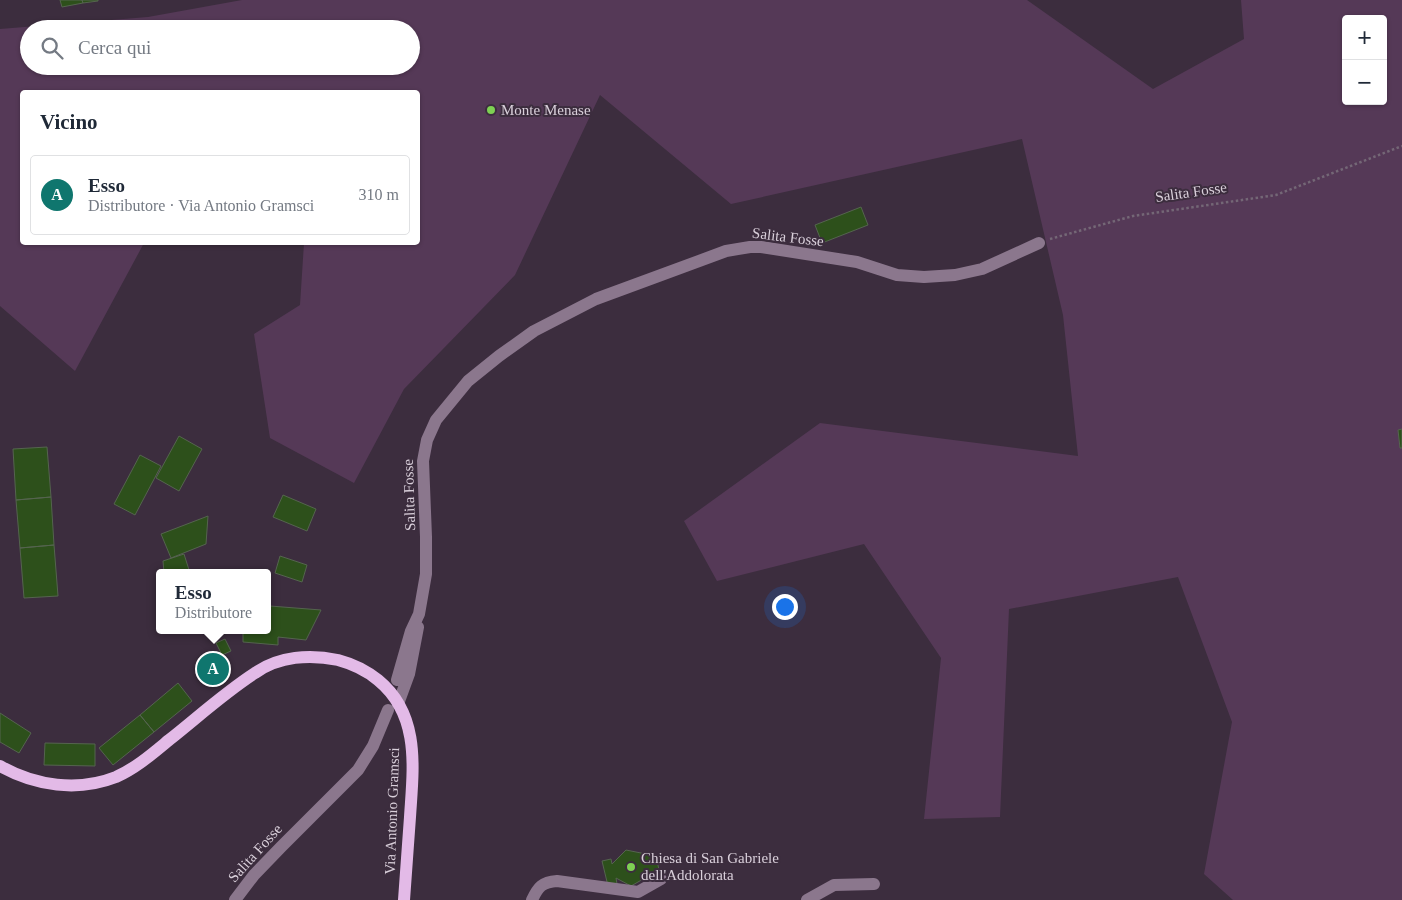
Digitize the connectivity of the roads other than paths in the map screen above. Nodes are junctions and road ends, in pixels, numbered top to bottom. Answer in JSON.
{"nodes":[{"id":1,"x":1039,"y":243,"type":"road end"},
{"id":2,"x":419,"y":614,"type":"junction"},
{"id":3,"x":397,"y":680,"type":"dead end"},
{"id":4,"x":393,"y":707,"type":"junction"},
{"id":5,"x":0,"y":766,"type":"edge"},
{"id":6,"x":661,"y":879,"type":"dead end"},
{"id":7,"x":874,"y":884,"type":"dead end"},
{"id":8,"x":235,"y":900,"type":"edge"},
{"id":9,"x":404,"y":900,"type":"edge"},
{"id":10,"x":532,"y":900,"type":"edge"},
{"id":11,"x":807,"y":900,"type":"edge"}],
"edges":[{"from":1,"to":2,"type":"street","name":"Salita Fosse"},
{"from":2,"to":3,"type":"street","name":"Salita Fosse"},
{"from":2,"to":4,"type":"street","name":"Salita Fosse"},
{"from":4,"to":5,"type":"main road","name":"Via Antonio Gramsci"},
{"from":4,"to":8,"type":"street","name":"Salita Fosse"},
{"from":4,"to":9,"type":"main road","name":"Via Antonio Gramsci"},
{"from":6,"to":10,"type":"street"},
{"from":7,"to":11,"type":"street"}]}
